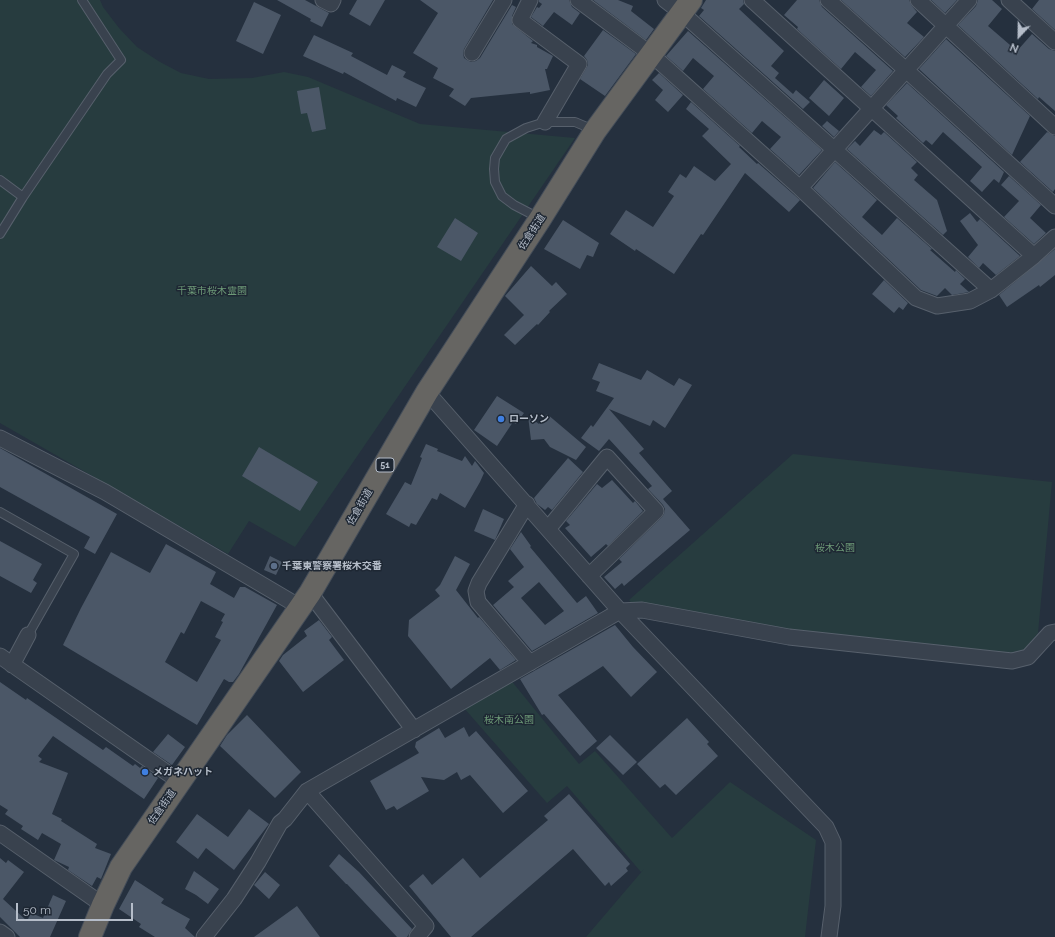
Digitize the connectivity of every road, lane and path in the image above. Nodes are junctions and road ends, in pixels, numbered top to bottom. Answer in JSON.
{"nodes":[{"id":1,"x":82,"y":0,"type":"edge"},
{"id":2,"x":323,"y":0,"type":"edge"},
{"id":3,"x":333,"y":0,"type":"edge"},
{"id":4,"x":504,"y":0,"type":"edge"},
{"id":5,"x":529,"y":0,"type":"edge"},
{"id":6,"x":578,"y":0,"type":"edge"},
{"id":7,"x":665,"y":0,"type":"edge"},
{"id":8,"x":752,"y":0,"type":"edge"},
{"id":9,"x":828,"y":0,"type":"edge"},
{"id":10,"x":918,"y":0,"type":"edge"},
{"id":11,"x":969,"y":0,"type":"edge"},
{"id":12,"x":1009,"y":0,"type":"edge"},
{"id":13,"x":687,"y":6,"type":"edge"},
{"id":14,"x":946,"y":25,"type":"junction"},
{"id":15,"x":1055,"y":42,"type":"edge"},
{"id":16,"x":472,"y":53,"type":"dead end"},
{"id":17,"x":652,"y":55,"type":"junction"},
{"id":18,"x":906,"y":70,"type":"junction"},
{"id":19,"x":871,"y":109,"type":"junction"},
{"id":20,"x":545,"y":122,"type":"junction"},
{"id":21,"x":1055,"y":127,"type":"edge"},
{"id":22,"x":595,"y":131,"type":"junction"},
{"id":23,"x":835,"y":150,"type":"junction"},
{"id":24,"x":0,"y":180,"type":"edge"},
{"id":25,"x":800,"y":188,"type":"junction"},
{"id":26,"x":23,"y":197,"type":"junction"},
{"id":27,"x":1055,"y":206,"type":"edge"},
{"id":28,"x":540,"y":219,"type":"junction"},
{"id":29,"x":0,"y":234,"type":"edge"},
{"id":30,"x":1055,"y":238,"type":"edge"},
{"id":31,"x":1034,"y":256,"type":"junction"},
{"id":32,"x":991,"y":290,"type":"junction"},
{"id":33,"x":427,"y":392,"type":"junction"},
{"id":34,"x":0,"y":438,"type":"edge"},
{"id":35,"x":527,"y":504,"type":"junction"},
{"id":36,"x":0,"y":512,"type":"edge"},
{"id":37,"x":548,"y":529,"type":"junction"},
{"id":38,"x":589,"y":576,"type":"junction"},
{"id":39,"x":305,"y":600,"type":"junction"},
{"id":40,"x":620,"y":611,"type":"junction"},
{"id":41,"x":1055,"y":632,"type":"edge"},
{"id":42,"x":28,"y":635,"type":"joint"},
{"id":43,"x":6,"y":661,"type":"edge"},
{"id":44,"x":530,"y":663,"type":"junction"},
{"id":45,"x":414,"y":730,"type":"junction"},
{"id":46,"x":179,"y":781,"type":"junction"},
{"id":47,"x":307,"y":791,"type":"junction"},
{"id":48,"x":0,"y":833,"type":"edge"},
{"id":49,"x":102,"y":905,"type":"junction"},
{"id":50,"x":0,"y":932,"type":"edge"},
{"id":51,"x":7,"y":937,"type":"edge"},
{"id":52,"x":90,"y":937,"type":"edge"},
{"id":53,"x":204,"y":937,"type":"edge"},
{"id":54,"x":417,"y":937,"type":"edge"},
{"id":55,"x":830,"y":937,"type":"edge"}],
"edges":[{"from":1,"to":26,"type":"lane"},
{"from":2,"to":3,"type":"street"},
{"from":4,"to":16,"type":"street"},
{"from":5,"to":20,"type":"street"},
{"from":6,"to":17,"type":"street"},
{"from":7,"to":13,"type":"street"},
{"from":8,"to":19,"type":"street"},
{"from":9,"to":18,"type":"street"},
{"from":10,"to":14,"type":"street"},
{"from":11,"to":14,"type":"street"},
{"from":12,"to":15,"type":"street"},
{"from":13,"to":17,"type":"highway","name":"佐倉街道","number":"51"},
{"from":13,"to":23,"type":"street"},
{"from":14,"to":18,"type":"street"},
{"from":14,"to":21,"type":"street"},
{"from":17,"to":22,"type":"highway","name":"佐倉街道","number":"51"},
{"from":17,"to":25,"type":"street"},
{"from":18,"to":19,"type":"street"},
{"from":18,"to":27,"type":"street"},
{"from":19,"to":23,"type":"street"},
{"from":19,"to":31,"type":"street"},
{"from":20,"to":22,"type":"lane"},
{"from":20,"to":28,"type":"lane"},
{"from":22,"to":28,"type":"highway","name":"佐倉街道","number":"51"},
{"from":23,"to":25,"type":"street"},
{"from":23,"to":32,"type":"street"},
{"from":24,"to":26,"type":"lane"},
{"from":25,"to":32,"type":"street"},
{"from":26,"to":29,"type":"lane"},
{"from":28,"to":33,"type":"highway","name":"佐倉街道","number":"51"},
{"from":30,"to":31,"type":"street"},
{"from":31,"to":32,"type":"street"},
{"from":33,"to":35,"type":"street"},
{"from":33,"to":39,"type":"highway","name":"佐倉街道","number":"51"},
{"from":34,"to":39,"type":"street"},
{"from":35,"to":37,"type":"street"},
{"from":35,"to":44,"type":"street"},
{"from":36,"to":42,"type":"lane"},
{"from":37,"to":38,"type":"street"},
{"from":37,"to":38,"type":"street"},
{"from":38,"to":40,"type":"street"},
{"from":39,"to":45,"type":"street"},
{"from":39,"to":46,"type":"highway","name":"佐倉街道","number":"51"},
{"from":40,"to":41,"type":"street"},
{"from":40,"to":44,"type":"street"},
{"from":40,"to":55,"type":"street"},
{"from":42,"to":43,"type":"street"},
{"from":43,"to":46,"type":"street"},
{"from":44,"to":45,"type":"street"},
{"from":45,"to":47,"type":"street"},
{"from":46,"to":49,"type":"highway","name":"佐倉街道","number":"51"},
{"from":47,"to":53,"type":"street"},
{"from":47,"to":54,"type":"street"},
{"from":48,"to":49,"type":"street"},
{"from":49,"to":52,"type":"highway","name":"佐倉街道","number":"51"},
{"from":50,"to":51,"type":"street"}]}
